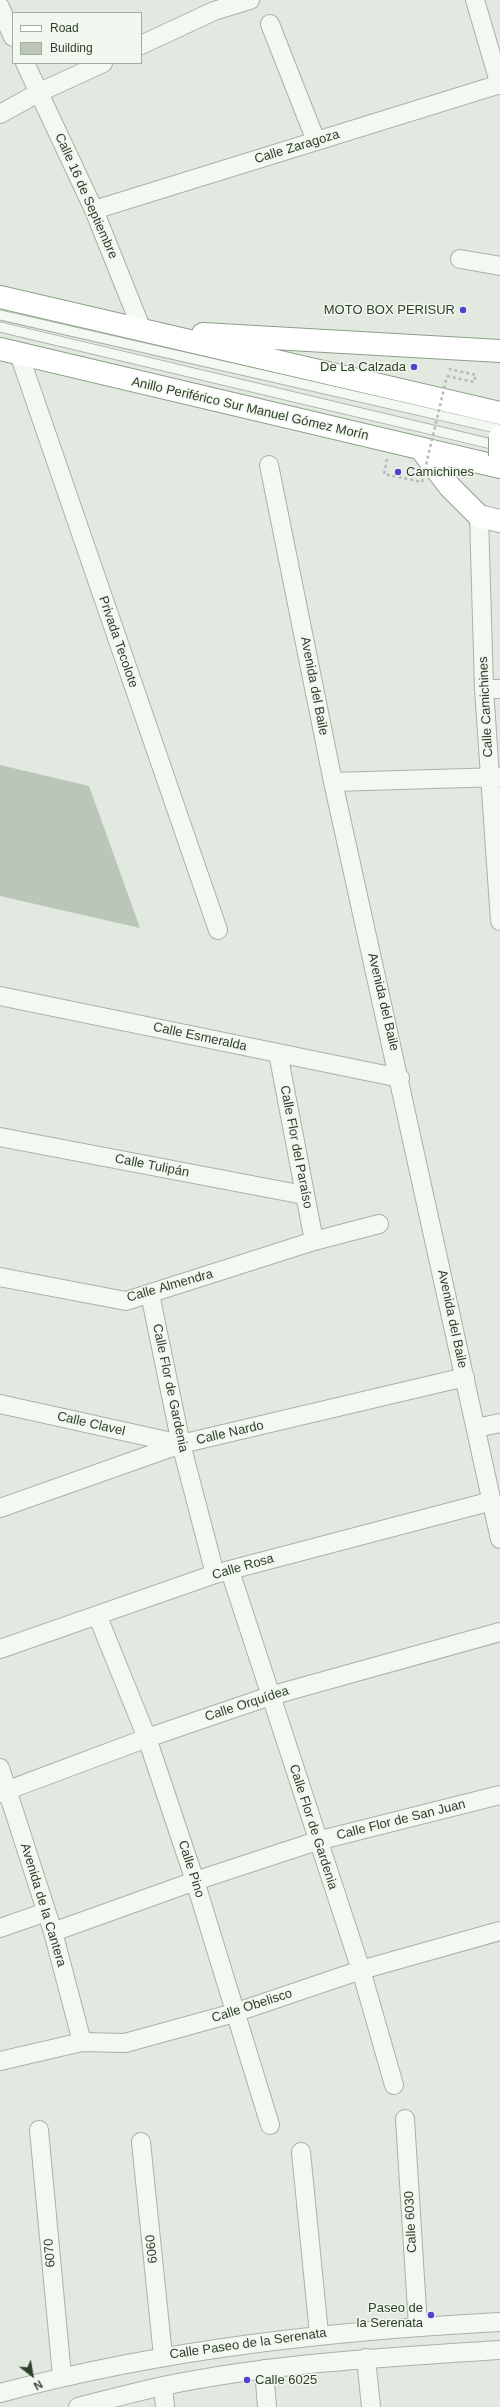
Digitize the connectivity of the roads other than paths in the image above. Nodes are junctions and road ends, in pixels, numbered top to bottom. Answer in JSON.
{"nodes":[{"id":1,"x":250,"y":0,"type":"edge"},
{"id":2,"x":475,"y":0,"type":"edge"},
{"id":3,"x":0,"y":7,"type":"edge"},
{"id":4,"x":270,"y":24,"type":"dead end"},
{"id":5,"x":12,"y":35,"type":"edge"},
{"id":6,"x":142,"y":45,"type":"edge"},
{"id":7,"x":25,"y":64,"type":"edge"},
{"id":8,"x":101,"y":64,"type":"edge"},
{"id":9,"x":500,"y":85,"type":"edge"},
{"id":10,"x":38,"y":93,"type":"junction"},
{"id":11,"x":0,"y":114,"type":"edge"},
{"id":12,"x":316,"y":141,"type":"junction"},
{"id":13,"x":94,"y":210,"type":"junction"},
{"id":14,"x":460,"y":259,"type":"dead end"},
{"id":15,"x":500,"y":266,"type":"edge"},
{"id":16,"x":0,"y":297,"type":"edge"},
{"id":17,"x":0,"y":315,"type":"edge"},
{"id":18,"x":0,"y":327,"type":"edge"},
{"id":19,"x":142,"y":330,"type":"junction"},
{"id":20,"x":500,"y":351,"type":"edge"},
{"id":21,"x":10,"y":352,"type":"edge"},
{"id":22,"x":500,"y":413,"type":"edge"},
{"id":23,"x":500,"y":429,"type":"edge"},
{"id":24,"x":500,"y":437,"type":"edge"},
{"id":25,"x":500,"y":446,"type":"edge"},
{"id":26,"x":421,"y":449,"type":"junction"},
{"id":27,"x":500,"y":456,"type":"edge"},
{"id":28,"x":269,"y":465,"type":"dead end"},
{"id":29,"x":500,"y":467,"type":"edge"},
{"id":30,"x":490,"y":518,"type":"edge"},
{"id":31,"x":492,"y":689,"type":"edge"},
{"id":32,"x":495,"y":777,"type":"edge"},
{"id":33,"x":333,"y":782,"type":"junction"},
{"id":34,"x":500,"y":922,"type":"edge"},
{"id":35,"x":218,"y":930,"type":"dead end"},
{"id":36,"x":0,"y":996,"type":"edge"},
{"id":37,"x":278,"y":1053,"type":"junction"},
{"id":38,"x":400,"y":1078,"type":"junction"},
{"id":39,"x":0,"y":1137,"type":"edge"},
{"id":40,"x":304,"y":1195,"type":"junction"},
{"id":41,"x":379,"y":1224,"type":"dead end"},
{"id":42,"x":314,"y":1241,"type":"junction"},
{"id":43,"x":0,"y":1277,"type":"edge"},
{"id":44,"x":150,"y":1294,"type":"junction"},
{"id":45,"x":465,"y":1377,"type":"junction"},
{"id":46,"x":0,"y":1404,"type":"edge"},
{"id":47,"x":500,"y":1424,"type":"edge"},
{"id":48,"x":476,"y":1428,"type":"junction"},
{"id":49,"x":181,"y":1444,"type":"junction"},
{"id":50,"x":492,"y":1500,"type":"junction"},
{"id":51,"x":0,"y":1508,"type":"edge"},
{"id":52,"x":500,"y":1539,"type":"edge"},
{"id":53,"x":222,"y":1572,"type":"junction"},
{"id":54,"x":98,"y":1617,"type":"junction"},
{"id":55,"x":500,"y":1632,"type":"edge"},
{"id":56,"x":0,"y":1649,"type":"edge"},
{"id":57,"x":270,"y":1696,"type":"junction"},
{"id":58,"x":147,"y":1738,"type":"junction"},
{"id":59,"x":0,"y":1768,"type":"edge"},
{"id":60,"x":4,"y":1791,"type":"edge"},
{"id":61,"x":500,"y":1794,"type":"edge"},
{"id":62,"x":317,"y":1841,"type":"junction"},
{"id":63,"x":195,"y":1881,"type":"junction"},
{"id":64,"x":46,"y":1912,"type":"junction"},
{"id":65,"x":0,"y":1928,"type":"edge"},
{"id":66,"x":500,"y":1931,"type":"edge"},
{"id":67,"x":52,"y":1932,"type":"junction"},
{"id":68,"x":361,"y":1970,"type":"junction"},
{"id":69,"x":234,"y":2013,"type":"junction"},
{"id":70,"x":82,"y":2042,"type":"junction"},
{"id":71,"x":0,"y":2061,"type":"edge"},
{"id":72,"x":394,"y":2085,"type":"dead end"},
{"id":73,"x":406,"y":2119,"type":"dead end"},
{"id":74,"x":270,"y":2125,"type":"dead end"},
{"id":75,"x":39,"y":2130,"type":"dead end"},
{"id":76,"x":141,"y":2142,"type":"dead end"},
{"id":77,"x":300,"y":2152,"type":"dead end"},
{"id":78,"x":500,"y":2322,"type":"edge"},
{"id":79,"x":418,"y":2326,"type":"junction"},
{"id":80,"x":319,"y":2334,"type":"junction"},
{"id":81,"x":500,"y":2350,"type":"edge"},
{"id":82,"x":163,"y":2356,"type":"junction"},
{"id":83,"x":366,"y":2358,"type":"junction"},
{"id":84,"x":264,"y":2370,"type":"junction"},
{"id":85,"x":62,"y":2376,"type":"junction"},
{"id":86,"x":163,"y":2386,"type":"junction"},
{"id":87,"x":0,"y":2393,"type":"edge"},
{"id":88,"x":78,"y":2407,"type":"edge"},
{"id":89,"x":165,"y":2407,"type":"edge"},
{"id":90,"x":267,"y":2407,"type":"edge"},
{"id":91,"x":371,"y":2407,"type":"edge"}],
"edges":[{"from":1,"to":6,"type":"street"},
{"from":2,"to":9,"type":"street"},
{"from":3,"to":5,"type":"street"},
{"from":4,"to":12,"type":"street"},
{"from":7,"to":10,"type":"street","name":"Calle 16 de Septiembre"},
{"from":8,"to":10,"type":"street"},
{"from":9,"to":12,"type":"street","name":"Calle Zaragoza"},
{"from":10,"to":11,"type":"street"},
{"from":10,"to":13,"type":"street","name":"Calle 16 de Septiembre"},
{"from":12,"to":13,"type":"street","name":"Calle Zaragoza"},
{"from":13,"to":19,"type":"street","name":"Calle 16 de Septiembre"},
{"from":14,"to":15,"type":"street"},
{"from":16,"to":19,"type":"highway"},
{"from":17,"to":23,"type":"lane"},
{"from":18,"to":25,"type":"lane"},
{"from":19,"to":20,"type":"highway"},
{"from":19,"to":22,"type":"highway"},
{"from":21,"to":26,"type":"highway","name":"Anillo Periférico Sur Manuel Gómez Morín"},
{"from":21,"to":35,"type":"street","name":"Privada Tecolote"},
{"from":24,"to":27,"type":"highway","bridge":true},
{"from":26,"to":29,"type":"highway","name":"Anillo Periférico Sur Manuel Gómez Morín"},
{"from":26,"to":30,"type":"highway"},
{"from":28,"to":33,"type":"street","name":"Avenida del Baile"},
{"from":30,"to":31,"type":"street","name":"Calle Camichines"},
{"from":31,"to":32,"type":"street","name":"Calle Camichines"},
{"from":32,"to":33,"type":"street"},
{"from":32,"to":34,"type":"street","name":"Calle Camichines"},
{"from":33,"to":38,"type":"street","name":"Avenida del Baile"},
{"from":36,"to":37,"type":"street","name":"Calle Esmeralda"},
{"from":37,"to":38,"type":"street","name":"Calle Esmeralda"},
{"from":37,"to":40,"type":"street","name":"Calle Flor del Paraíso"},
{"from":38,"to":45,"type":"street","name":"Avenida del Baile"},
{"from":39,"to":40,"type":"street","name":"Calle Tulipán"},
{"from":40,"to":42,"type":"street","name":"Calle Flor del Paraíso"},
{"from":41,"to":42,"type":"street","name":"Calle Almendra"},
{"from":42,"to":44,"type":"street","name":"Calle Almendra"},
{"from":43,"to":44,"type":"street","name":"Calle Almendra"},
{"from":44,"to":49,"type":"street","name":"Calle Flor de Gardenia"},
{"from":45,"to":48,"type":"street","name":"Avenida del Baile"},
{"from":45,"to":49,"type":"street","name":"Calle Nardo"},
{"from":46,"to":49,"type":"street","name":"Calle Clavel"},
{"from":47,"to":48,"type":"street"},
{"from":48,"to":50,"type":"street","name":"Avenida del Baile"},
{"from":49,"to":51,"type":"street","name":"Calle Nardo"},
{"from":49,"to":53,"type":"street","name":"Calle Flor de Gardenia"},
{"from":50,"to":52,"type":"street","name":"Avenida del Baile"},
{"from":50,"to":53,"type":"street","name":"Calle Rosa"},
{"from":53,"to":54,"type":"street","name":"Calle Rosa"},
{"from":53,"to":57,"type":"street","name":"Calle Flor de Gardenia"},
{"from":54,"to":56,"type":"street","name":"Calle Rosa"},
{"from":54,"to":58,"type":"street","name":"Calle Pino"},
{"from":55,"to":57,"type":"street","name":"Calle Orquídea"},
{"from":57,"to":58,"type":"street","name":"Calle Orquídea"},
{"from":57,"to":62,"type":"street","name":"Calle Flor de Gardenia"},
{"from":58,"to":60,"type":"street","name":"Calle Orquídea"},
{"from":58,"to":63,"type":"street","name":"Calle Pino"},
{"from":59,"to":60,"type":"street","name":"Avenida de la Cantera"},
{"from":60,"to":64,"type":"street","name":"Avenida de la Cantera"},
{"from":61,"to":62,"type":"street","name":"Calle Flor de San Juan"},
{"from":62,"to":63,"type":"street","name":"Calle Flor de San Juan"},
{"from":62,"to":68,"type":"street","name":"Calle Flor de Gardenia"},
{"from":63,"to":67,"type":"street","name":"Calle Flor de San Juan"},
{"from":63,"to":69,"type":"street","name":"Calle Pino"},
{"from":64,"to":65,"type":"street"},
{"from":64,"to":67,"type":"street","name":"Avenida de la Cantera"},
{"from":66,"to":68,"type":"street","name":"Calle Obelisco"},
{"from":67,"to":70,"type":"street","name":"Avenida de la Cantera"},
{"from":68,"to":69,"type":"street","name":"Calle Obelisco"},
{"from":68,"to":72,"type":"street","name":"Calle Flor de Gardenia"},
{"from":69,"to":70,"type":"street","name":"Calle Obelisco"},
{"from":69,"to":74,"type":"street","name":"Calle Pino"},
{"from":70,"to":71,"type":"street","name":"Calle Obelisco"},
{"from":73,"to":79,"type":"street","name":"Calle 6030"},
{"from":75,"to":85,"type":"street","name":"6070"},
{"from":76,"to":82,"type":"street","name":"6060"},
{"from":77,"to":80,"type":"street"},
{"from":78,"to":79,"type":"street","name":"Calle Paseo de la Serenata"},
{"from":79,"to":80,"type":"street","name":"Calle Paseo de la Serenata"},
{"from":80,"to":82,"type":"street","name":"Calle Paseo de la Serenata"},
{"from":81,"to":83,"type":"street"},
{"from":82,"to":85,"type":"street","name":"Calle Paseo de la Serenata"},
{"from":83,"to":84,"type":"street"},
{"from":83,"to":91,"type":"street"},
{"from":84,"to":86,"type":"street"},
{"from":84,"to":90,"type":"street"},
{"from":85,"to":87,"type":"street","name":"Calle Paseo de la Serenata"},
{"from":86,"to":88,"type":"street"},
{"from":86,"to":89,"type":"street"}]}
